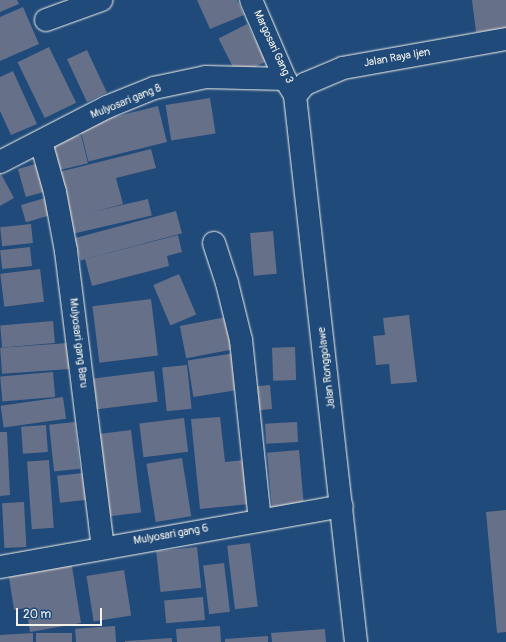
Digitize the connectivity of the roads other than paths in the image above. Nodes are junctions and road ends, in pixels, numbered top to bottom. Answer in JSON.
{"nodes":[{"id":1,"x":101,"y":0,"type":"edge"},
{"id":2,"x":251,"y":0,"type":"edge"},
{"id":3,"x":46,"y":20,"type":"dead end"},
{"id":4,"x":506,"y":39,"type":"edge"},
{"id":5,"x":290,"y":86,"type":"junction"},
{"id":6,"x":41,"y":142,"type":"junction"},
{"id":7,"x":0,"y":162,"type":"edge"},
{"id":8,"x":214,"y":243,"type":"dead end"},
{"id":9,"x":342,"y":506,"type":"junction"},
{"id":10,"x":260,"y":520,"type":"junction"},
{"id":11,"x":103,"y":547,"type":"junction"},
{"id":12,"x":0,"y":567,"type":"edge"},
{"id":13,"x":356,"y":642,"type":"edge"}],
"edges":[{"from":1,"to":3,"type":"street"},
{"from":2,"to":5,"type":"street","name":"Margosari Gang 3"},
{"from":4,"to":5,"type":"street","name":"Jalan Raya Ijen"},
{"from":5,"to":6,"type":"street","name":"Mulyosari gang 8"},
{"from":5,"to":9,"type":"street","name":"Jalan Ronggolawe"},
{"from":6,"to":7,"type":"street","name":"Mulyosari gang 8"},
{"from":6,"to":11,"type":"street","name":"Mulyosari gang Baru"},
{"from":8,"to":10,"type":"street"},
{"from":9,"to":10,"type":"street","name":"Mulyosari gang 6"},
{"from":9,"to":13,"type":"street","name":"Jalan Ronggolawe"},
{"from":10,"to":11,"type":"street","name":"Mulyosari gang 6"},
{"from":11,"to":12,"type":"street","name":"Mulyosari gang 6"}]}
